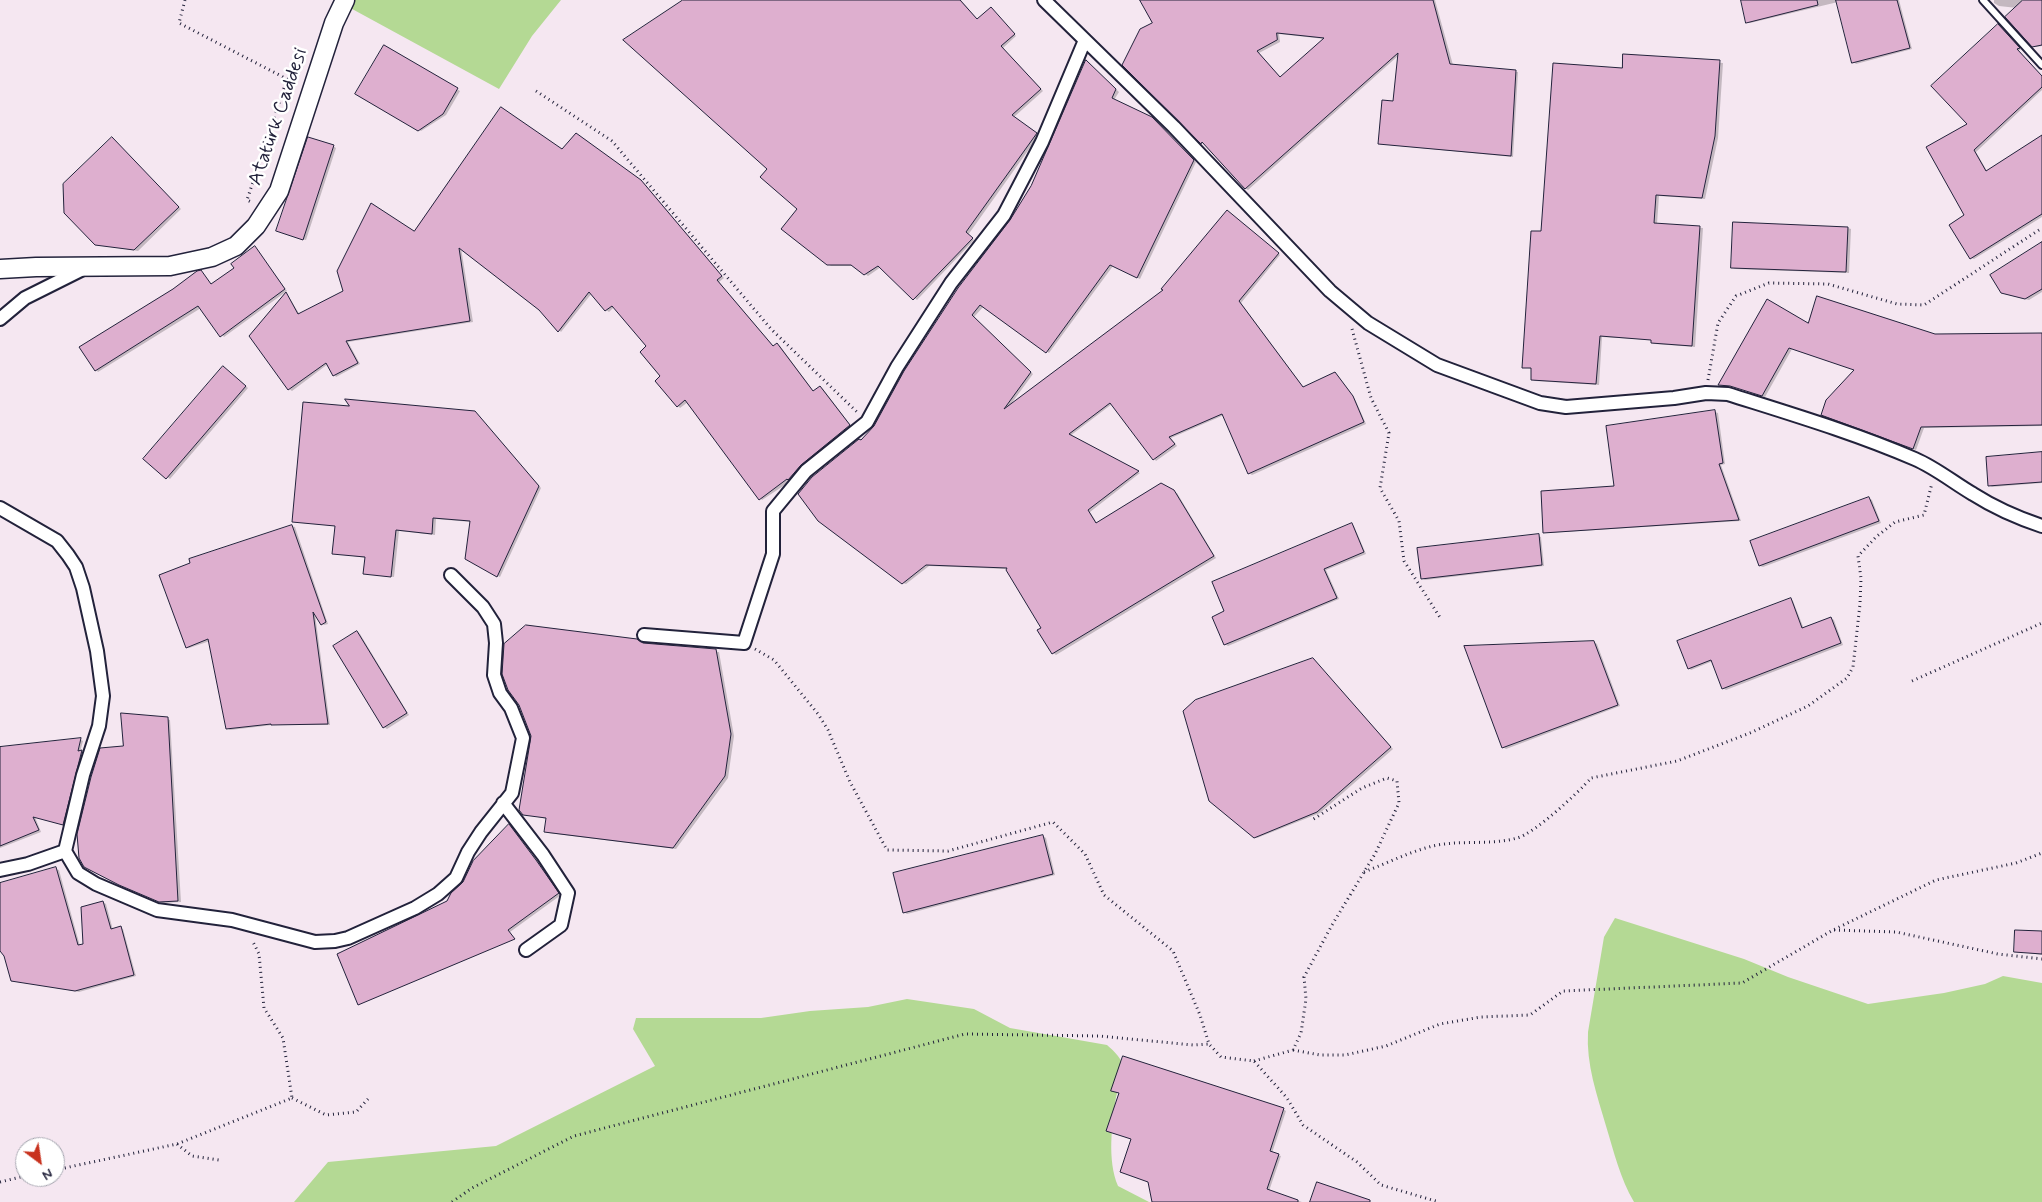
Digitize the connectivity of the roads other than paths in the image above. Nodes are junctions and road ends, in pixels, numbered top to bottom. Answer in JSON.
{"nodes":[{"id":1,"x":345,"y":0,"type":"edge"},
{"id":2,"x":1044,"y":0,"type":"edge"},
{"id":3,"x":1983,"y":0,"type":"edge"},
{"id":4,"x":1085,"y":40,"type":"junction"},
{"id":5,"x":2042,"y":65,"type":"edge"},
{"id":6,"x":87,"y":267,"type":"junction"},
{"id":7,"x":0,"y":269,"type":"edge"},
{"id":8,"x":0,"y":320,"type":"edge"},
{"id":9,"x":0,"y":508,"type":"edge"},
{"id":10,"x":2042,"y":526,"type":"edge"},
{"id":11,"x":451,"y":575,"type":"dead end"},
{"id":12,"x":644,"y":635,"type":"dead end"},
{"id":13,"x":503,"y":803,"type":"junction"},
{"id":14,"x":65,"y":851,"type":"junction"},
{"id":15,"x":0,"y":870,"type":"edge"},
{"id":16,"x":526,"y":950,"type":"dead end"}],
"edges":[{"from":1,"to":6,"type":"street","name":"Atatürk Caddesi"},
{"from":2,"to":4,"type":"street"},
{"from":3,"to":5,"type":"lane"},
{"from":4,"to":10,"type":"street"},
{"from":4,"to":12,"type":"street"},
{"from":6,"to":7,"type":"street","name":"Atatürk Caddesi"},
{"from":6,"to":8,"type":"street"},
{"from":9,"to":14,"type":"street"},
{"from":11,"to":13,"type":"street"},
{"from":13,"to":14,"type":"street"},
{"from":13,"to":16,"type":"street"},
{"from":14,"to":15,"type":"street"}]}
